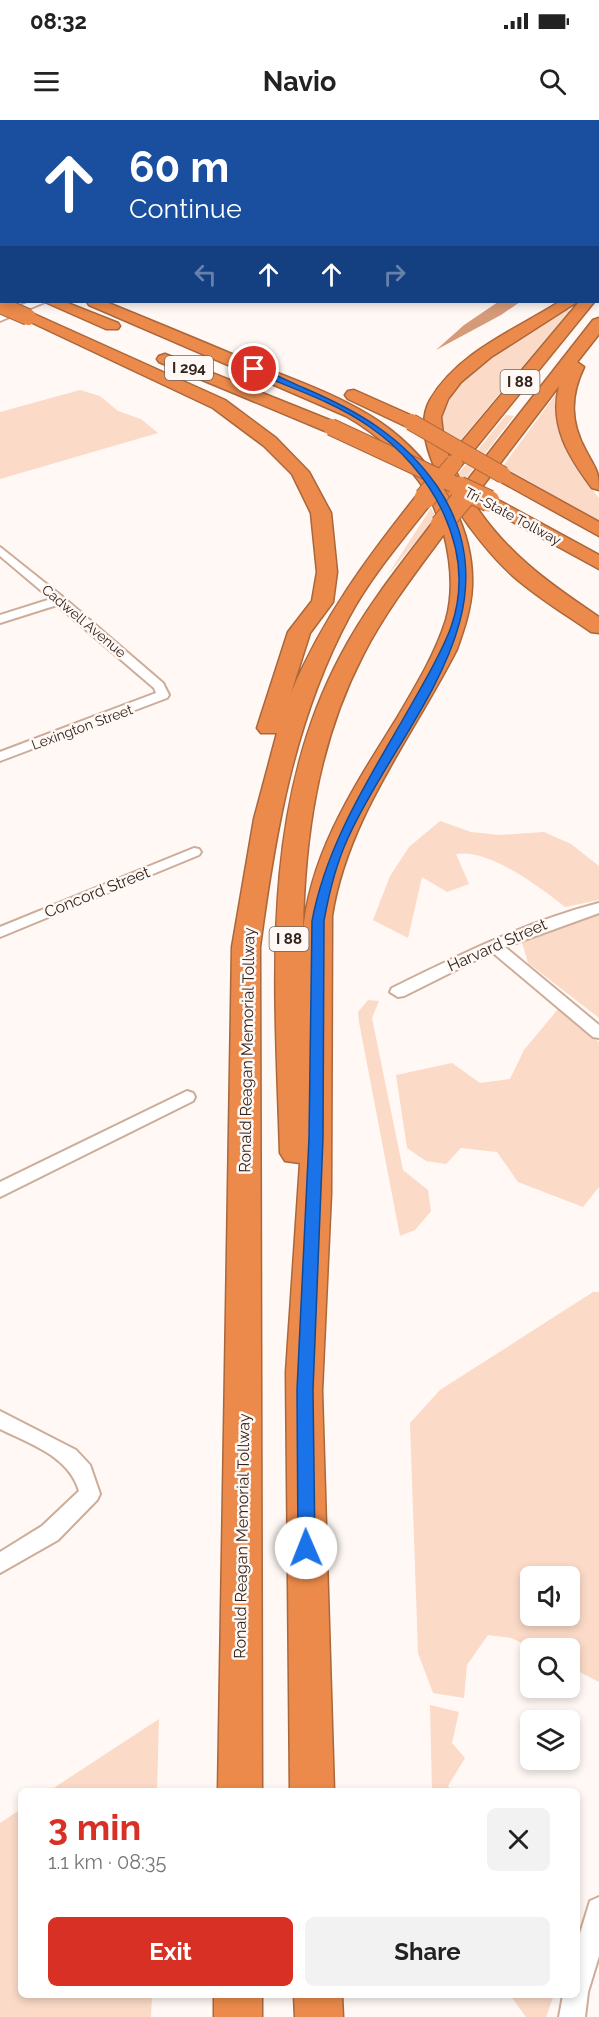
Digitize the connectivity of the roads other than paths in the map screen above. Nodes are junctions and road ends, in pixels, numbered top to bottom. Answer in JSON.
{"nodes":[{"id":1,"x":98,"y":303,"type":"edge"},
{"id":2,"x":99,"y":303,"type":"edge"},
{"id":3,"x":567,"y":303,"type":"edge"},
{"id":4,"x":586,"y":303,"type":"edge"},
{"id":5,"x":53,"y":304,"type":"edge"},
{"id":6,"x":0,"y":305,"type":"edge"},
{"id":7,"x":28,"y":306,"type":"edge"},
{"id":8,"x":0,"y":315,"type":"edge"},
{"id":9,"x":596,"y":328,"type":"edge"},
{"id":10,"x":81,"y":341,"type":"junction"},
{"id":11,"x":128,"y":344,"type":"dead end"},
{"id":12,"x":150,"y":353,"type":"dead end"},
{"id":13,"x":294,"y":386,"type":"junction"},
{"id":14,"x":267,"y":399,"type":"junction"},
{"id":15,"x":335,"y":423,"type":"junction"},
{"id":16,"x":599,"y":484,"type":"edge"},
{"id":17,"x":496,"y":490,"type":"junction"},
{"id":18,"x":599,"y":530,"type":"edge"},
{"id":19,"x":599,"y":548,"type":"edge"},
{"id":20,"x":0,"y":550,"type":"edge"},
{"id":21,"x":599,"y":563,"type":"edge"},
{"id":22,"x":60,"y":600,"type":"junction"},
{"id":23,"x":0,"y":619,"type":"edge"},
{"id":24,"x":599,"y":627,"type":"edge"},
{"id":25,"x":163,"y":695,"type":"joint"},
{"id":26,"x":0,"y":758,"type":"edge"},
{"id":27,"x":194,"y":852,"type":"dead end"},
{"id":28,"x":599,"y":908,"type":"edge"},
{"id":29,"x":0,"y":932,"type":"edge"},
{"id":30,"x":492,"y":945,"type":"junction"},
{"id":31,"x":246,"y":947,"type":"junction"},
{"id":32,"x":398,"y":992,"type":"dead end"},
{"id":33,"x":599,"y":1033,"type":"edge"},
{"id":34,"x":187,"y":1097,"type":"dead end"},
{"id":35,"x":0,"y":1190,"type":"edge"},
{"id":36,"x":305,"y":1390,"type":"junction"},
{"id":37,"x":0,"y":1419,"type":"edge"},
{"id":38,"x":0,"y":1563,"type":"edge"},
{"id":39,"x":240,"y":1788,"type":"edge"},
{"id":40,"x":312,"y":1788,"type":"edge"},
{"id":41,"x":599,"y":1910,"type":"edge"},
{"id":42,"x":580,"y":1977,"type":"edge"},
{"id":43,"x":238,"y":1998,"type":"edge"},
{"id":44,"x":318,"y":1998,"type":"edge"},
{"id":45,"x":575,"y":1998,"type":"edge"},
{"id":46,"x":238,"y":2017,"type":"edge"},
{"id":47,"x":319,"y":2017,"type":"edge"},
{"id":48,"x":572,"y":2017,"type":"edge"}],
"edges":[{"from":1,"to":13,"type":"highway"},
{"from":2,"to":17,"type":"highway","bridge":true},
{"from":3,"to":24,"type":"highway"},
{"from":4,"to":31,"type":"highway","name":"Ronald Reagan Memorial Tollway","number":"I 88","bridge":true},
{"from":5,"to":7,"type":"highway","name":"Tri-State Tollway","number":"I 294"},
{"from":5,"to":8,"type":"main road"},
{"from":5,"to":11,"type":"highway","name":"Tri-State Tollway","number":"I 294"},
{"from":5,"to":13,"type":"highway"},
{"from":5,"to":15,"type":"highway","name":"Tri-State Tollway","number":"I 294"},
{"from":6,"to":7,"type":"highway","bridge":true},
{"from":7,"to":8,"type":"main road"},
{"from":7,"to":10,"type":"highway"},
{"from":9,"to":16,"type":"highway"},
{"from":9,"to":36,"type":"highway","number":"I 88","bridge":true},
{"from":10,"to":14,"type":"highway"},
{"from":10,"to":31,"type":"highway"},
{"from":12,"to":14,"type":"highway","name":"Tri-State Tollway","number":"I 294"},
{"from":13,"to":36,"type":"highway"},
{"from":14,"to":15,"type":"highway","name":"Tri-State Tollway","number":"I 294"},
{"from":15,"to":17,"type":"highway","name":"Tri-State Tollway","number":"I 294","bridge":true},
{"from":17,"to":18,"type":"highway"},
{"from":17,"to":19,"type":"highway","name":"Tri-State Tollway","number":"I 294"},
{"from":17,"to":21,"type":"highway","name":"Tri-State Tollway","number":"I 294"},
{"from":20,"to":22,"type":"street","name":"Cadwell Avenue"},
{"from":22,"to":23,"type":"street"},
{"from":22,"to":25,"type":"street","name":"Cadwell Avenue"},
{"from":25,"to":26,"type":"street","name":"Lexington Street"},
{"from":27,"to":29,"type":"street","name":"Concord Street"},
{"from":28,"to":30,"type":"street","name":"Harvard Street"},
{"from":30,"to":32,"type":"street","name":"Harvard Street"},
{"from":30,"to":33,"type":"street"},
{"from":31,"to":39,"type":"highway","name":"Ronald Reagan Memorial Tollway","number":"I 88"},
{"from":34,"to":35,"type":"street"},
{"from":36,"to":40,"type":"highway","number":"I 88"},
{"from":37,"to":38,"type":"street"},
{"from":41,"to":42,"type":"street"},
{"from":43,"to":46,"type":"highway"},
{"from":44,"to":47,"type":"highway"},
{"from":45,"to":48,"type":"street"}]}
